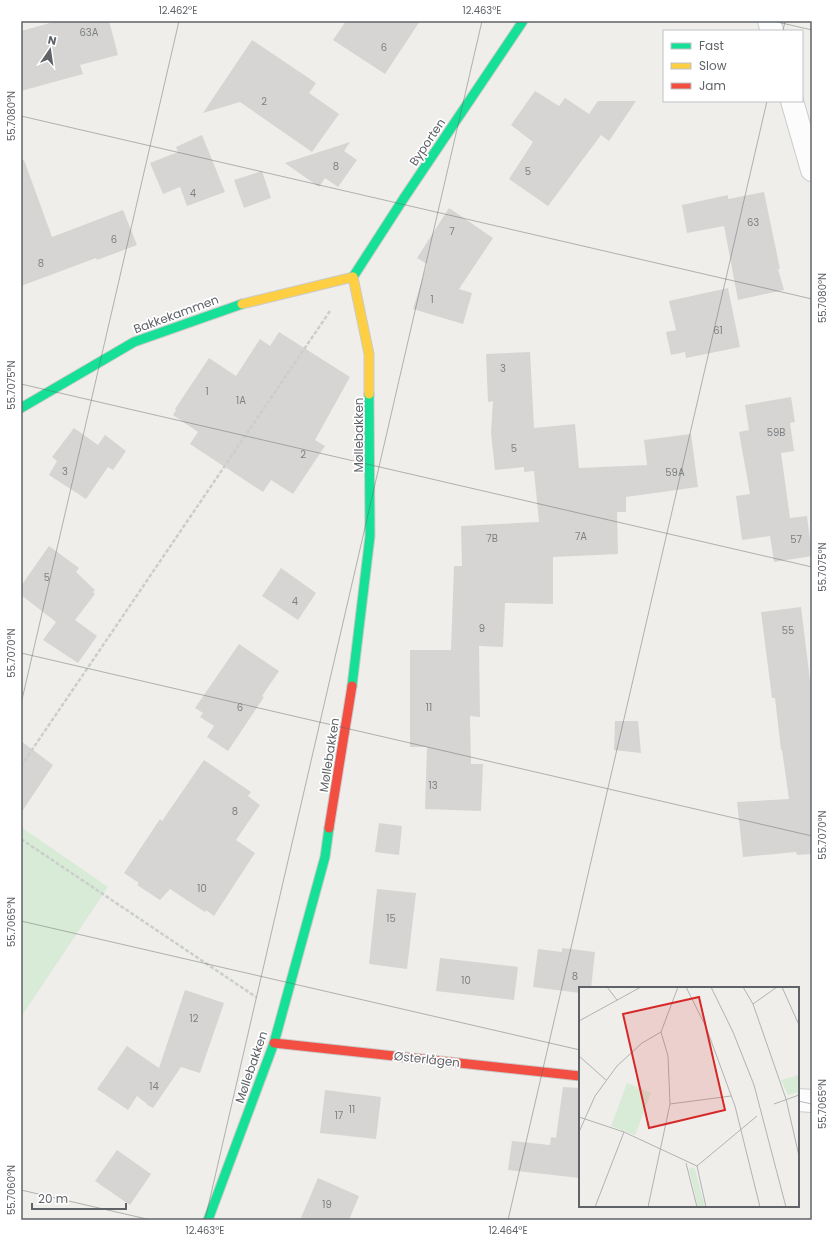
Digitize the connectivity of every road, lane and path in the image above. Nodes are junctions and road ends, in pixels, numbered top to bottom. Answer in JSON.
{"nodes":[{"id":1,"x":523,"y":21,"type":"edge"},
{"id":2,"x":792,"y":102,"type":"edge"},
{"id":3,"x":812,"y":170,"type":"edge"},
{"id":4,"x":353,"y":277,"type":"junction"},
{"id":5,"x":21,"y":408,"type":"edge"},
{"id":6,"x":21,"y":766,"type":"edge"},
{"id":7,"x":21,"y":839,"type":"edge"},
{"id":8,"x":281,"y":1014,"type":"junction"},
{"id":9,"x":274,"y":1042,"type":"junction"},
{"id":10,"x":579,"y":1076,"type":"edge"},
{"id":11,"x":799,"y":1100,"type":"edge"},
{"id":12,"x":812,"y":1101,"type":"edge"},
{"id":13,"x":208,"y":1220,"type":"edge"}],
"edges":[{"from":1,"to":4,"type":"street","name":"Byporten"},
{"from":2,"to":3,"type":"street"},
{"from":4,"to":5,"type":"street","name":"Bakkekammen"},
{"from":4,"to":6,"type":"path"},
{"from":4,"to":8,"type":"street","name":"Møllebakken"},
{"from":7,"to":8,"type":"path"},
{"from":8,"to":9,"type":"street","name":"Møllebakken"},
{"from":9,"to":10,"type":"street","name":"Østerlågen"},
{"from":9,"to":13,"type":"street","name":"Møllebakken"},
{"from":11,"to":12,"type":"street"}]}
